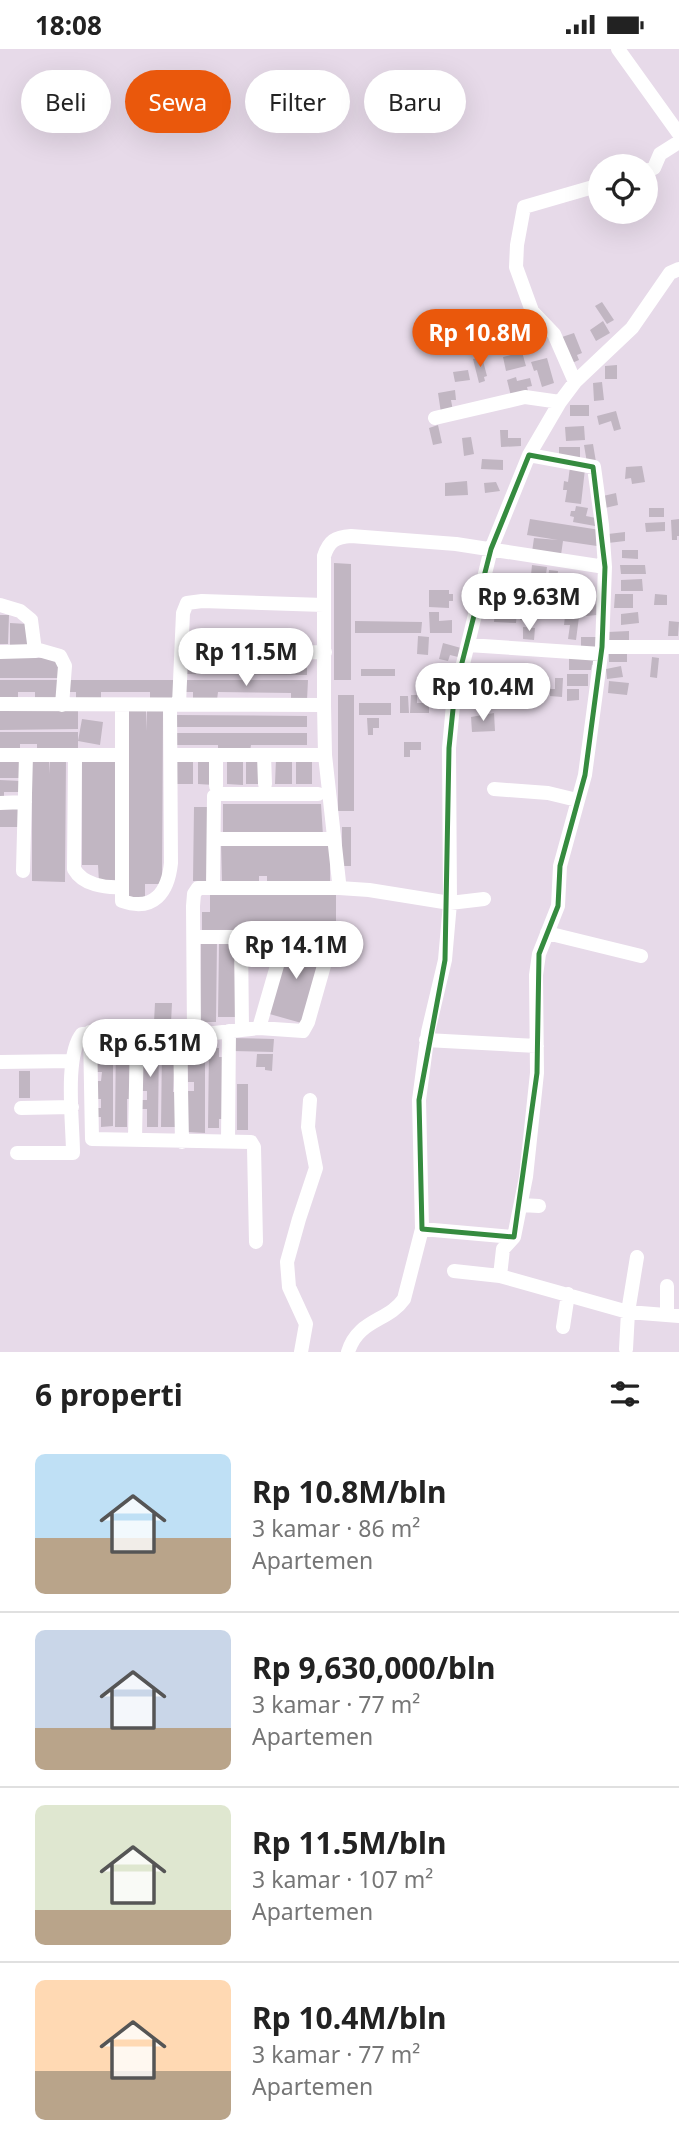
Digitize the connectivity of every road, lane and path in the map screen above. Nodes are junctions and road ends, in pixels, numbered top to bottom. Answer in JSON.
{"nodes":[{"id":1,"x":618,"y":49,"type":"edge"},
{"id":2,"x":679,"y":134,"type":"edge"},
{"id":3,"x":679,"y":142,"type":"edge"},
{"id":4,"x":658,"y":158,"type":"edge"},
{"id":5,"x":588,"y":188,"type":"edge"},
{"id":6,"x":679,"y":269,"type":"edge"},
{"id":7,"x":575,"y":382,"type":"junction"},
{"id":8,"x":560,"y":402,"type":"junction"},
{"id":9,"x":435,"y":418,"type":"dead end"},
{"id":10,"x":529,"y":455,"type":"junction"},
{"id":11,"x":491,"y":549,"type":"junction"},
{"id":12,"x":605,"y":567,"type":"junction"},
{"id":13,"x":0,"y":605,"type":"edge"},
{"id":14,"x":324,"y":605,"type":"junction"},
{"id":15,"x":468,"y":645,"type":"junction"},
{"id":16,"x":679,"y":647,"type":"edge"},
{"id":17,"x":35,"y":651,"type":"junction"},
{"id":18,"x":602,"y":651,"type":"junction"},
{"id":19,"x":0,"y":652,"type":"edge"},
{"id":20,"x":325,"y":652,"type":"junction"},
{"id":21,"x":182,"y":654,"type":"junction"},
{"id":22,"x":0,"y":704,"type":"edge"},
{"id":23,"x":174,"y":704,"type":"junction"},
{"id":24,"x":62,"y":705,"type":"junction"},
{"id":25,"x":122,"y":705,"type":"junction"},
{"id":26,"x":324,"y":705,"type":"junction"},
{"id":27,"x":0,"y":755,"type":"edge"},
{"id":28,"x":26,"y":755,"type":"junction"},
{"id":29,"x":75,"y":755,"type":"junction"},
{"id":30,"x":121,"y":755,"type":"junction"},
{"id":31,"x":171,"y":755,"type":"junction"},
{"id":32,"x":216,"y":755,"type":"junction"},
{"id":33,"x":264,"y":755,"type":"junction"},
{"id":34,"x":325,"y":755,"type":"junction"},
{"id":35,"x":264,"y":784,"type":"dead end"},
{"id":36,"x":216,"y":786,"type":"dead end"},
{"id":37,"x":494,"y":789,"type":"dead end"},
{"id":38,"x":318,"y":794,"type":"dead end"},
{"id":39,"x":578,"y":800,"type":"junction"},
{"id":40,"x":25,"y":802,"type":"junction"},
{"id":41,"x":0,"y":803,"type":"edge"},
{"id":42,"x":214,"y":839,"type":"junction"},
{"id":43,"x":327,"y":839,"type":"dead end"},
{"id":44,"x":23,"y":871,"type":"dead end"},
{"id":45,"x":339,"y":882,"type":"dead end"},
{"id":46,"x":122,"y":887,"type":"junction"},
{"id":47,"x":214,"y":887,"type":"junction"},
{"id":48,"x":484,"y":899,"type":"dead end"},
{"id":49,"x":450,"y":904,"type":"junction"},
{"id":50,"x":547,"y":933,"type":"junction"},
{"id":51,"x":194,"y":937,"type":"junction"},
{"id":52,"x":241,"y":938,"type":"junction"},
{"id":53,"x":285,"y":938,"type":"junction"},
{"id":54,"x":641,"y":956,"type":"dead end"},
{"id":55,"x":259,"y":1028,"type":"junction"},
{"id":56,"x":235,"y":1030,"type":"junction"},
{"id":57,"x":90,"y":1032,"type":"junction"},
{"id":58,"x":137,"y":1032,"type":"junction"},
{"id":59,"x":187,"y":1034,"type":"junction"},
{"id":60,"x":426,"y":1040,"type":"junction"},
{"id":61,"x":537,"y":1046,"type":"junction"},
{"id":62,"x":0,"y":1062,"type":"edge"},
{"id":63,"x":72,"y":1062,"type":"junction"},
{"id":64,"x":310,"y":1100,"type":"dead end"},
{"id":65,"x":72,"y":1107,"type":"junction"},
{"id":66,"x":21,"y":1108,"type":"dead end"},
{"id":67,"x":135,"y":1139,"type":"junction"},
{"id":68,"x":228,"y":1141,"type":"junction"},
{"id":69,"x":182,"y":1142,"type":"junction"},
{"id":70,"x":17,"y":1153,"type":"dead end"},
{"id":71,"x":521,"y":1205,"type":"junction"},
{"id":72,"x":539,"y":1206,"type":"dead end"},
{"id":73,"x":422,"y":1229,"type":"junction"},
{"id":74,"x":514,"y":1237,"type":"junction"},
{"id":75,"x":256,"y":1242,"type":"dead end"},
{"id":76,"x":637,"y":1257,"type":"dead end"},
{"id":77,"x":454,"y":1271,"type":"dead end"},
{"id":78,"x":500,"y":1276,"type":"junction"},
{"id":79,"x":667,"y":1286,"type":"dead end"},
{"id":80,"x":568,"y":1294,"type":"junction"},
{"id":81,"x":628,"y":1312,"type":"junction"},
{"id":82,"x":673,"y":1315,"type":"edge"},
{"id":83,"x":564,"y":1327,"type":"dead end"},
{"id":84,"x":626,"y":1349,"type":"dead end"},
{"id":85,"x":301,"y":1352,"type":"edge"},
{"id":86,"x":348,"y":1352,"type":"edge"}],
"edges":[{"from":1,"to":2,"type":"street"},
{"from":3,"to":4,"type":"street"},
{"from":5,"to":7,"type":"street"},
{"from":6,"to":7,"type":"street"},
{"from":7,"to":8,"type":"street"},
{"from":8,"to":9,"type":"street"},
{"from":8,"to":10,"type":"street"},
{"from":10,"to":11,"type":"street"},
{"from":10,"to":12,"type":"street"},
{"from":11,"to":12,"type":"street"},
{"from":11,"to":14,"type":"street"},
{"from":11,"to":15,"type":"street"},
{"from":12,"to":18,"type":"street"},
{"from":13,"to":17,"type":"street"},
{"from":14,"to":20,"type":"street"},
{"from":14,"to":21,"type":"street"},
{"from":15,"to":18,"type":"street"},
{"from":15,"to":49,"type":"street"},
{"from":16,"to":18,"type":"street"},
{"from":17,"to":19,"type":"street"},
{"from":17,"to":24,"type":"street"},
{"from":18,"to":39,"type":"street"},
{"from":20,"to":21,"type":"street"},
{"from":20,"to":26,"type":"street"},
{"from":21,"to":23,"type":"street"},
{"from":22,"to":24,"type":"street"},
{"from":23,"to":25,"type":"street"},
{"from":23,"to":26,"type":"street"},
{"from":23,"to":31,"type":"street"},
{"from":24,"to":25,"type":"street"},
{"from":25,"to":30,"type":"street"},
{"from":26,"to":34,"type":"street"},
{"from":27,"to":28,"type":"street"},
{"from":28,"to":29,"type":"street"},
{"from":28,"to":40,"type":"street"},
{"from":29,"to":30,"type":"street"},
{"from":29,"to":46,"type":"street"},
{"from":30,"to":46,"type":"street"},
{"from":31,"to":32,"type":"street"},
{"from":31,"to":46,"type":"street"},
{"from":32,"to":33,"type":"street"},
{"from":32,"to":36,"type":"street"},
{"from":33,"to":34,"type":"street"},
{"from":33,"to":35,"type":"street"},
{"from":34,"to":45,"type":"street"},
{"from":37,"to":39,"type":"street"},
{"from":38,"to":42,"type":"street"},
{"from":39,"to":50,"type":"street"},
{"from":40,"to":41,"type":"street"},
{"from":40,"to":44,"type":"street"},
{"from":42,"to":43,"type":"street"},
{"from":42,"to":47,"type":"street"},
{"from":47,"to":49,"type":"street"},
{"from":47,"to":51,"type":"street"},
{"from":48,"to":49,"type":"street"},
{"from":49,"to":60,"type":"street"},
{"from":50,"to":54,"type":"street"},
{"from":50,"to":61,"type":"street"},
{"from":51,"to":52,"type":"street"},
{"from":51,"to":59,"type":"street"},
{"from":52,"to":53,"type":"street"},
{"from":52,"to":56,"type":"street"},
{"from":53,"to":55,"type":"street"},
{"from":53,"to":55,"type":"street"},
{"from":55,"to":56,"type":"street"},
{"from":56,"to":59,"type":"street"},
{"from":56,"to":68,"type":"street"},
{"from":57,"to":58,"type":"street"},
{"from":57,"to":63,"type":"street"},
{"from":57,"to":67,"type":"street"},
{"from":58,"to":59,"type":"street"},
{"from":58,"to":67,"type":"street"},
{"from":59,"to":69,"type":"street"},
{"from":60,"to":61,"type":"street"},
{"from":60,"to":73,"type":"street"},
{"from":61,"to":71,"type":"street"},
{"from":62,"to":63,"type":"street"},
{"from":63,"to":65,"type":"street"},
{"from":64,"to":85,"type":"street"},
{"from":65,"to":66,"type":"street"},
{"from":65,"to":70,"type":"street"},
{"from":67,"to":69,"type":"street"},
{"from":68,"to":69,"type":"street"},
{"from":68,"to":75,"type":"street"},
{"from":71,"to":72,"type":"street"},
{"from":71,"to":74,"type":"street"},
{"from":73,"to":74,"type":"street"},
{"from":73,"to":86,"type":"street"},
{"from":74,"to":78,"type":"street"},
{"from":76,"to":81,"type":"street"},
{"from":77,"to":78,"type":"street"},
{"from":78,"to":80,"type":"street"},
{"from":79,"to":82,"type":"street"},
{"from":80,"to":81,"type":"street"},
{"from":80,"to":83,"type":"street"},
{"from":81,"to":82,"type":"street"},
{"from":81,"to":84,"type":"street"}]}
